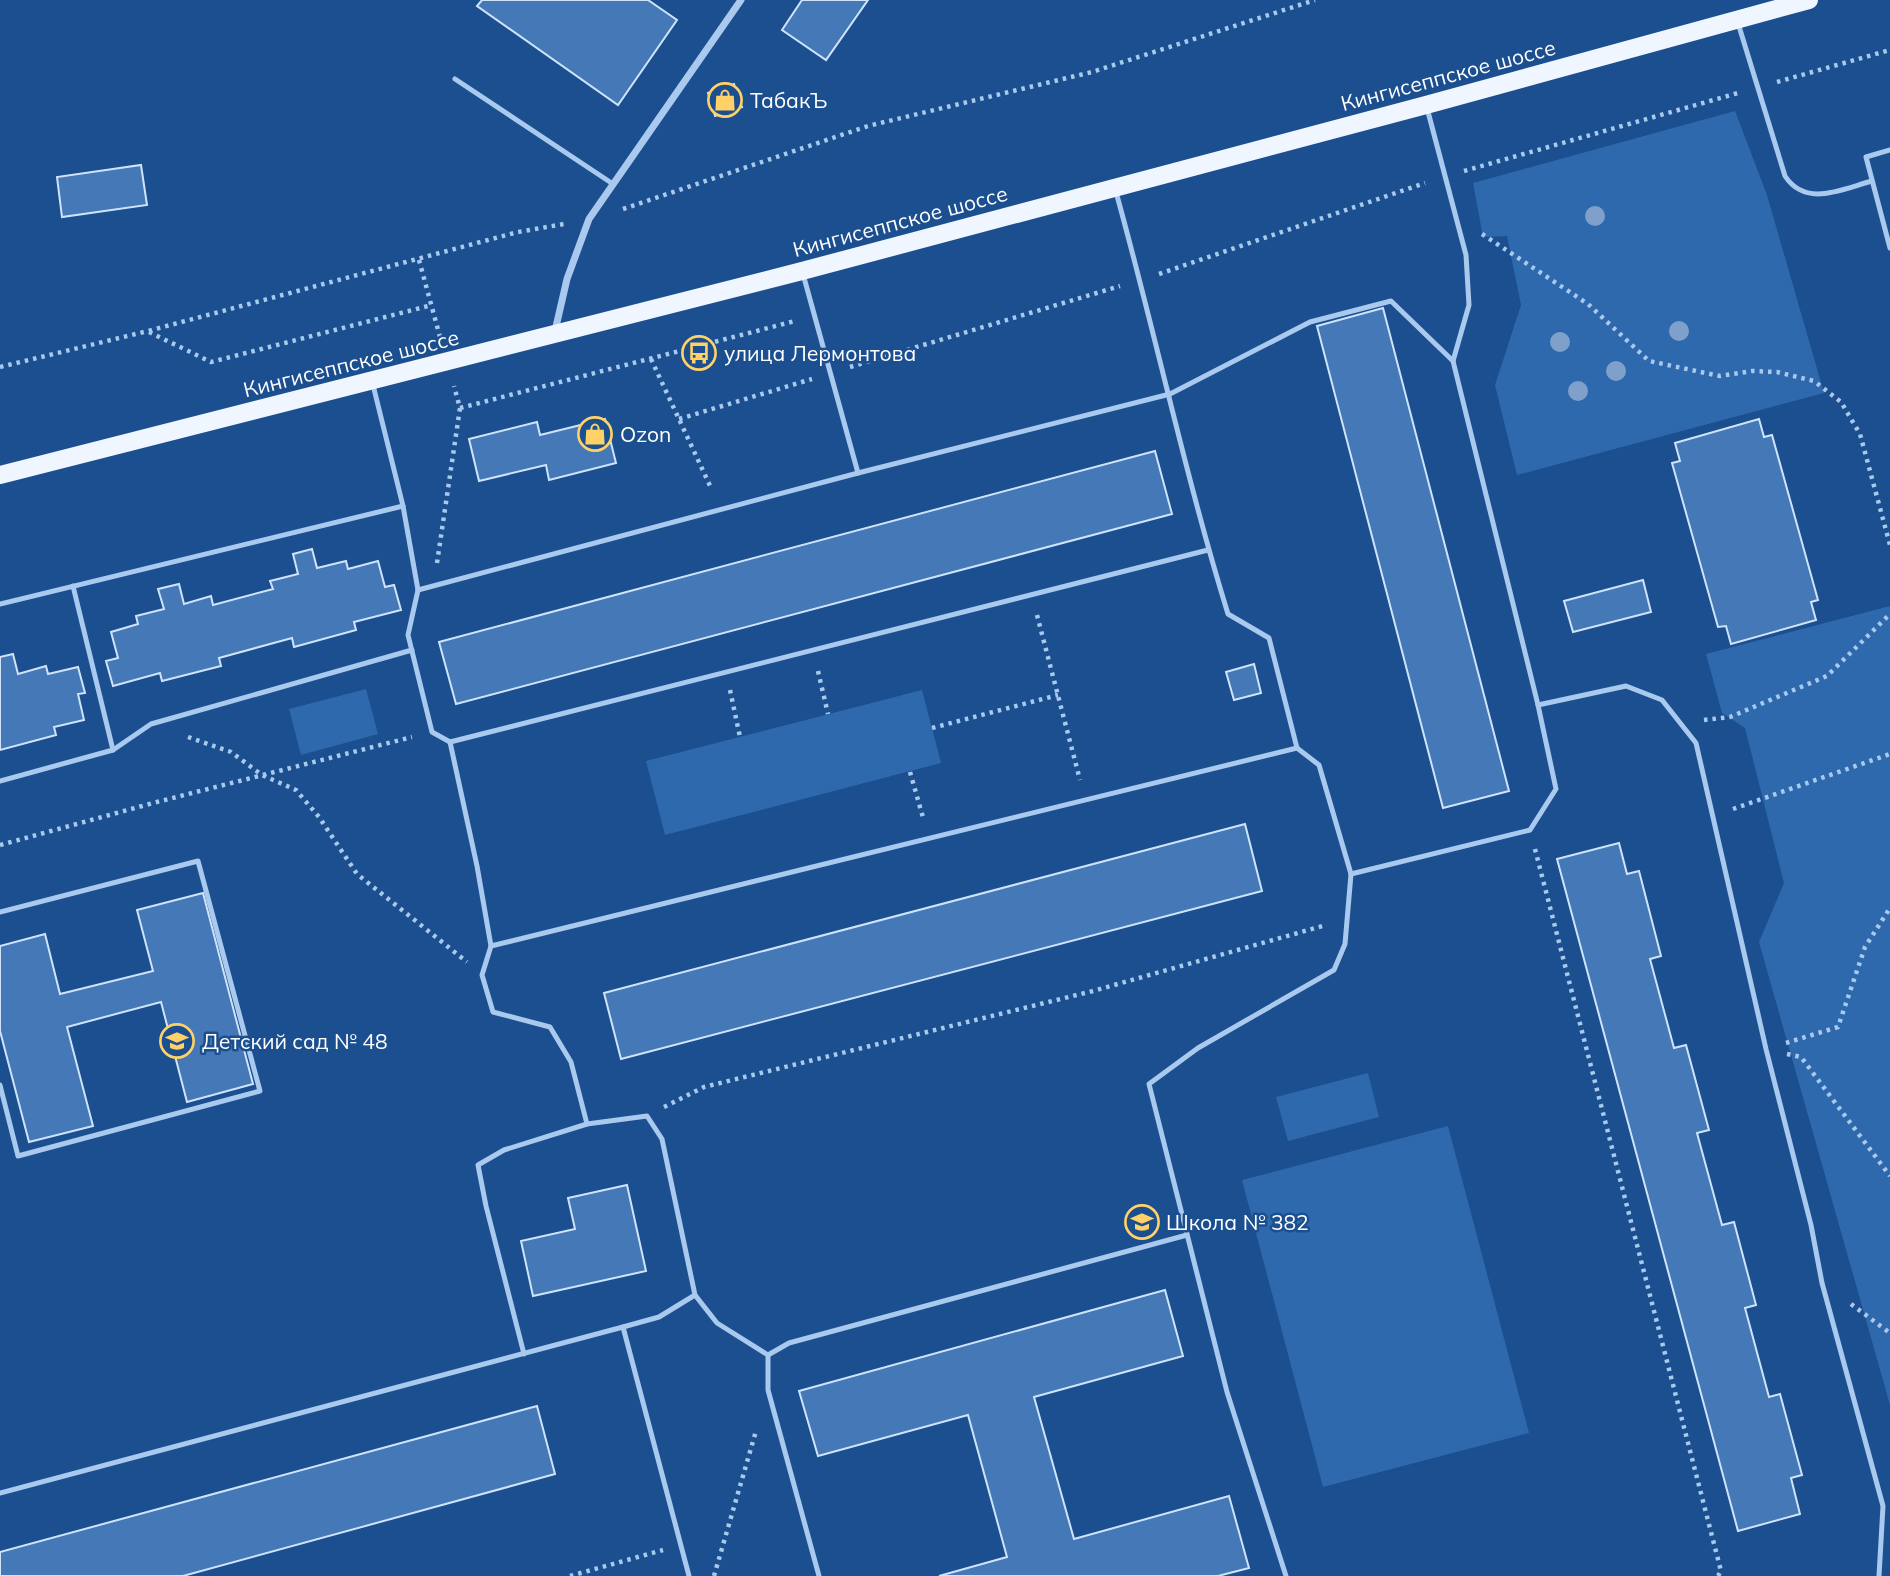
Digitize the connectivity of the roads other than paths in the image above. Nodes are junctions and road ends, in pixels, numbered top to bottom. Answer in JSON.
{"nodes":[{"id":1,"x":741,"y":0,"type":"edge"},
{"id":2,"x":1809,"y":0,"type":"edge"},
{"id":3,"x":1737,"y":20,"type":"junction"},
{"id":4,"x":455,"y":79,"type":"dead end"},
{"id":5,"x":1426,"y":105,"type":"junction"},
{"id":6,"x":1890,"y":150,"type":"edge"},
{"id":7,"x":1872,"y":181,"type":"junction"},
{"id":8,"x":613,"y":184,"type":"junction"},
{"id":9,"x":1115,"y":187,"type":"junction"},
{"id":10,"x":1890,"y":248,"type":"edge"},
{"id":11,"x":802,"y":271,"type":"junction"},
{"id":12,"x":555,"y":332,"type":"junction"},
{"id":13,"x":1453,"y":361,"type":"junction"},
{"id":14,"x":372,"y":382,"type":"junction"},
{"id":15,"x":1170,"y":394,"type":"junction"},
{"id":16,"x":858,"y":473,"type":"junction"},
{"id":17,"x":0,"y":475,"type":"edge"},
{"id":18,"x":403,"y":506,"type":"junction"},
{"id":19,"x":1208,"y":550,"type":"junction"},
{"id":20,"x":73,"y":586,"type":"junction"},
{"id":21,"x":418,"y":590,"type":"junction"},
{"id":22,"x":0,"y":604,"type":"edge"},
{"id":23,"x":412,"y":649,"type":"junction"},
{"id":24,"x":1538,"y":705,"type":"junction"},
{"id":25,"x":450,"y":742,"type":"junction"},
{"id":26,"x":1297,"y":748,"type":"junction"},
{"id":27,"x":113,"y":750,"type":"junction"},
{"id":28,"x":0,"y":781,"type":"edge"},
{"id":29,"x":1351,"y":874,"type":"junction"},
{"id":30,"x":0,"y":912,"type":"edge"},
{"id":31,"x":491,"y":946,"type":"junction"},
{"id":32,"x":0,"y":1085,"type":"edge"},
{"id":33,"x":587,"y":1124,"type":"junction"},
{"id":34,"x":1186,"y":1235,"type":"junction"},
{"id":35,"x":695,"y":1295,"type":"junction"},
{"id":36,"x":623,"y":1328,"type":"junction"},
{"id":37,"x":524,"y":1354,"type":"junction"},
{"id":38,"x":768,"y":1355,"type":"junction"},
{"id":39,"x":0,"y":1493,"type":"edge"},
{"id":40,"x":689,"y":1576,"type":"edge"},
{"id":41,"x":819,"y":1576,"type":"edge"},
{"id":42,"x":1286,"y":1576,"type":"edge"},
{"id":43,"x":1879,"y":1576,"type":"edge"}],
"edges":[{"from":1,"to":8,"type":"street"},
{"from":2,"to":3,"type":"main road","name":"Кингисеппское шоссе"},
{"from":3,"to":5,"type":"main road","name":"Кингисеппское шоссе"},
{"from":3,"to":7,"type":"lane"},
{"from":4,"to":8,"type":"lane"},
{"from":5,"to":9,"type":"main road","name":"Кингисеппское шоссе"},
{"from":5,"to":13,"type":"lane"},
{"from":6,"to":7,"type":"lane"},
{"from":7,"to":10,"type":"lane"},
{"from":8,"to":12,"type":"street"},
{"from":9,"to":11,"type":"main road","name":"Кингисеппское шоссе"},
{"from":9,"to":15,"type":"lane"},
{"from":11,"to":12,"type":"main road","name":"Кингисеппское шоссе"},
{"from":11,"to":16,"type":"lane"},
{"from":12,"to":14,"type":"main road","name":"Кингисеппское шоссе"},
{"from":13,"to":15,"type":"lane"},
{"from":13,"to":24,"type":"lane"},
{"from":14,"to":17,"type":"main road","name":"Кингисеппское шоссе"},
{"from":14,"to":18,"type":"lane"},
{"from":15,"to":16,"type":"lane"},
{"from":15,"to":19,"type":"lane"},
{"from":16,"to":21,"type":"lane"},
{"from":18,"to":20,"type":"lane"},
{"from":18,"to":21,"type":"lane"},
{"from":19,"to":25,"type":"lane"},
{"from":19,"to":26,"type":"lane"},
{"from":20,"to":22,"type":"lane"},
{"from":20,"to":27,"type":"lane"},
{"from":21,"to":23,"type":"lane"},
{"from":23,"to":25,"type":"lane"},
{"from":23,"to":27,"type":"lane"},
{"from":24,"to":29,"type":"lane"},
{"from":24,"to":43,"type":"lane"},
{"from":25,"to":31,"type":"lane"},
{"from":26,"to":29,"type":"lane"},
{"from":26,"to":31,"type":"lane"},
{"from":27,"to":28,"type":"lane"},
{"from":29,"to":34,"type":"lane"},
{"from":30,"to":32,"type":"lane"},
{"from":31,"to":33,"type":"lane"},
{"from":33,"to":35,"type":"lane"},
{"from":33,"to":37,"type":"lane"},
{"from":34,"to":38,"type":"lane"},
{"from":34,"to":42,"type":"lane"},
{"from":35,"to":36,"type":"lane"},
{"from":35,"to":38,"type":"lane"},
{"from":36,"to":37,"type":"lane"},
{"from":36,"to":40,"type":"lane"},
{"from":37,"to":39,"type":"lane"},
{"from":38,"to":41,"type":"lane"}]}
